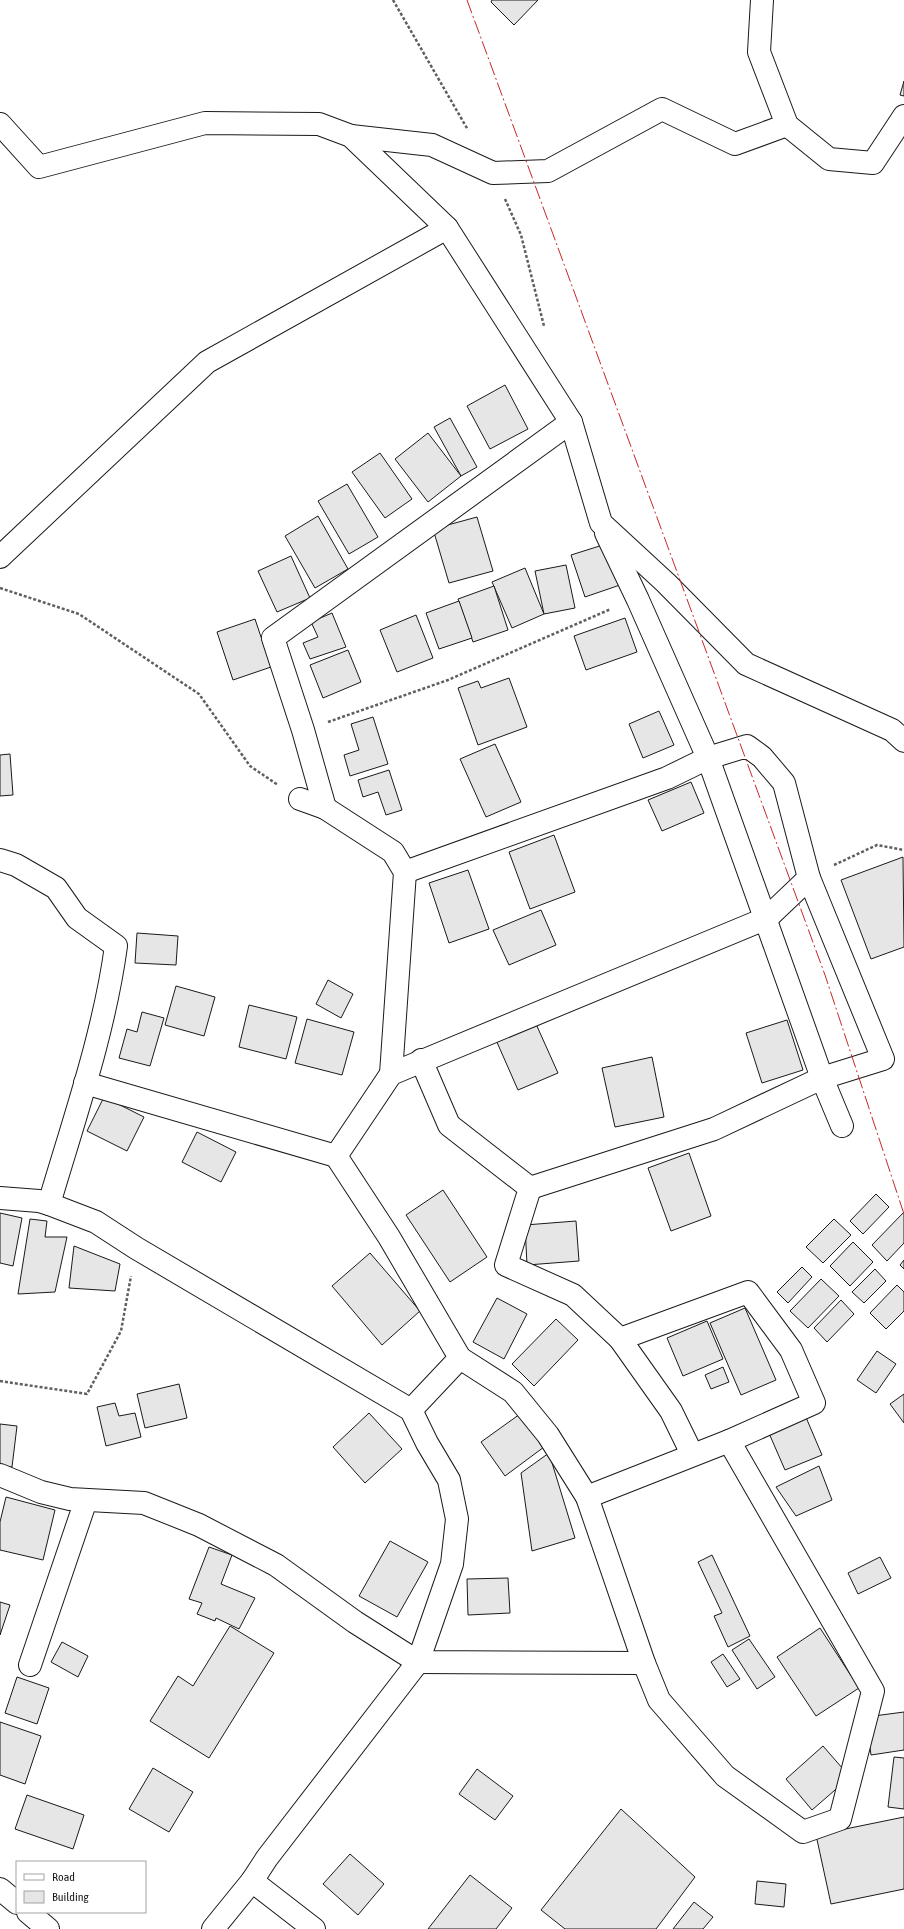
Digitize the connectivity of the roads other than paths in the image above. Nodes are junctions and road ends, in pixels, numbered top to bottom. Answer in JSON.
{"nodes":[{"id":1,"x":762,"y":0,"type":"edge"},
{"id":2,"x":904,"y":116,"type":"edge"},
{"id":3,"x":0,"y":124,"type":"edge"},
{"id":4,"x":787,"y":125,"type":"junction"},
{"id":5,"x":351,"y":136,"type":"junction"},
{"id":6,"x":447,"y":228,"type":"junction"},
{"id":7,"x":571,"y":422,"type":"junction"},
{"id":8,"x":601,"y":523,"type":"junction"},
{"id":9,"x":0,"y":557,"type":"edge"},
{"id":10,"x":904,"y":742,"type":"edge"},
{"id":11,"x":708,"y":758,"type":"junction"},
{"id":12,"x":300,"y":799,"type":"road end"},
{"id":13,"x":325,"y":808,"type":"junction"},
{"id":14,"x":0,"y":860,"type":"edge"},
{"id":15,"x":405,"y":872,"type":"junction"},
{"id":16,"x":809,"y":878,"type":"junction"},
{"id":17,"x":767,"y":918,"type":"junction"},
{"id":18,"x":421,"y":1060,"type":"junction"},
{"id":19,"x":391,"y":1074,"type":"junction"},
{"id":20,"x":822,"y":1078,"type":"junction"},
{"id":21,"x":85,"y":1083,"type":"junction"},
{"id":22,"x":842,"y":1126,"type":"dead end"},
{"id":23,"x":336,"y":1156,"type":"junction"},
{"id":24,"x":530,"y":1188,"type":"junction"},
{"id":25,"x":0,"y":1198,"type":"edge"},
{"id":26,"x":49,"y":1204,"type":"junction"},
{"id":27,"x":620,"y":1338,"type":"junction"},
{"id":28,"x":460,"y":1358,"type":"junction"},
{"id":29,"x":411,"y":1410,"type":"junction"},
{"id":30,"x":729,"y":1441,"type":"junction"},
{"id":31,"x":692,"y":1454,"type":"junction"},
{"id":32,"x":0,"y":1475,"type":"edge"},
{"id":33,"x":587,"y":1497,"type":"junction"},
{"id":34,"x":86,"y":1500,"type":"junction"},
{"id":35,"x":418,"y":1662,"type":"junction"},
{"id":36,"x":644,"y":1663,"type":"junction"},
{"id":37,"x":30,"y":1664,"type":"dead end"},
{"id":38,"x":252,"y":1881,"type":"junction"},
{"id":39,"x":0,"y":1889,"type":"edge"},
{"id":40,"x":16,"y":1902,"type":"edge"},
{"id":41,"x":29,"y":1913,"type":"edge"},
{"id":42,"x":48,"y":1929,"type":"edge"},
{"id":43,"x":213,"y":1929,"type":"edge"},
{"id":44,"x":314,"y":1929,"type":"edge"}],
"edges":[{"from":1,"to":4,"type":"street"},
{"from":2,"to":4,"type":"street"},
{"from":3,"to":5,"type":"street"},
{"from":4,"to":5,"type":"street"},
{"from":5,"to":6,"type":"street"},
{"from":6,"to":7,"type":"street"},
{"from":6,"to":9,"type":"street"},
{"from":7,"to":8,"type":"street"},
{"from":7,"to":13,"type":"street"},
{"from":8,"to":10,"type":"street"},
{"from":8,"to":11,"type":"street"},
{"from":11,"to":15,"type":"street"},
{"from":11,"to":16,"type":"street"},
{"from":11,"to":17,"type":"street"},
{"from":12,"to":13,"type":"street"},
{"from":13,"to":15,"type":"street"},
{"from":14,"to":21,"type":"street"},
{"from":15,"to":19,"type":"street"},
{"from":16,"to":17,"type":"street"},
{"from":16,"to":20,"type":"street"},
{"from":17,"to":18,"type":"street"},
{"from":17,"to":20,"type":"street"},
{"from":18,"to":19,"type":"street"},
{"from":18,"to":24,"type":"street"},
{"from":19,"to":23,"type":"street"},
{"from":20,"to":22,"type":"street"},
{"from":20,"to":24,"type":"street"},
{"from":21,"to":23,"type":"street"},
{"from":21,"to":26,"type":"street"},
{"from":23,"to":28,"type":"street"},
{"from":24,"to":27,"type":"street"},
{"from":25,"to":26,"type":"street"},
{"from":26,"to":29,"type":"street"},
{"from":27,"to":30,"type":"street"},
{"from":27,"to":31,"type":"street"},
{"from":28,"to":29,"type":"street"},
{"from":28,"to":33,"type":"street"},
{"from":29,"to":35,"type":"street"},
{"from":30,"to":31,"type":"street"},
{"from":30,"to":36,"type":"street"},
{"from":31,"to":33,"type":"street"},
{"from":32,"to":34,"type":"street"},
{"from":33,"to":36,"type":"street"},
{"from":34,"to":35,"type":"street"},
{"from":34,"to":37,"type":"street"},
{"from":35,"to":36,"type":"street"},
{"from":35,"to":38,"type":"street"},
{"from":38,"to":43,"type":"street"},
{"from":38,"to":44,"type":"street"},
{"from":39,"to":40,"type":"street"},
{"from":41,"to":42,"type":"street"}]}
